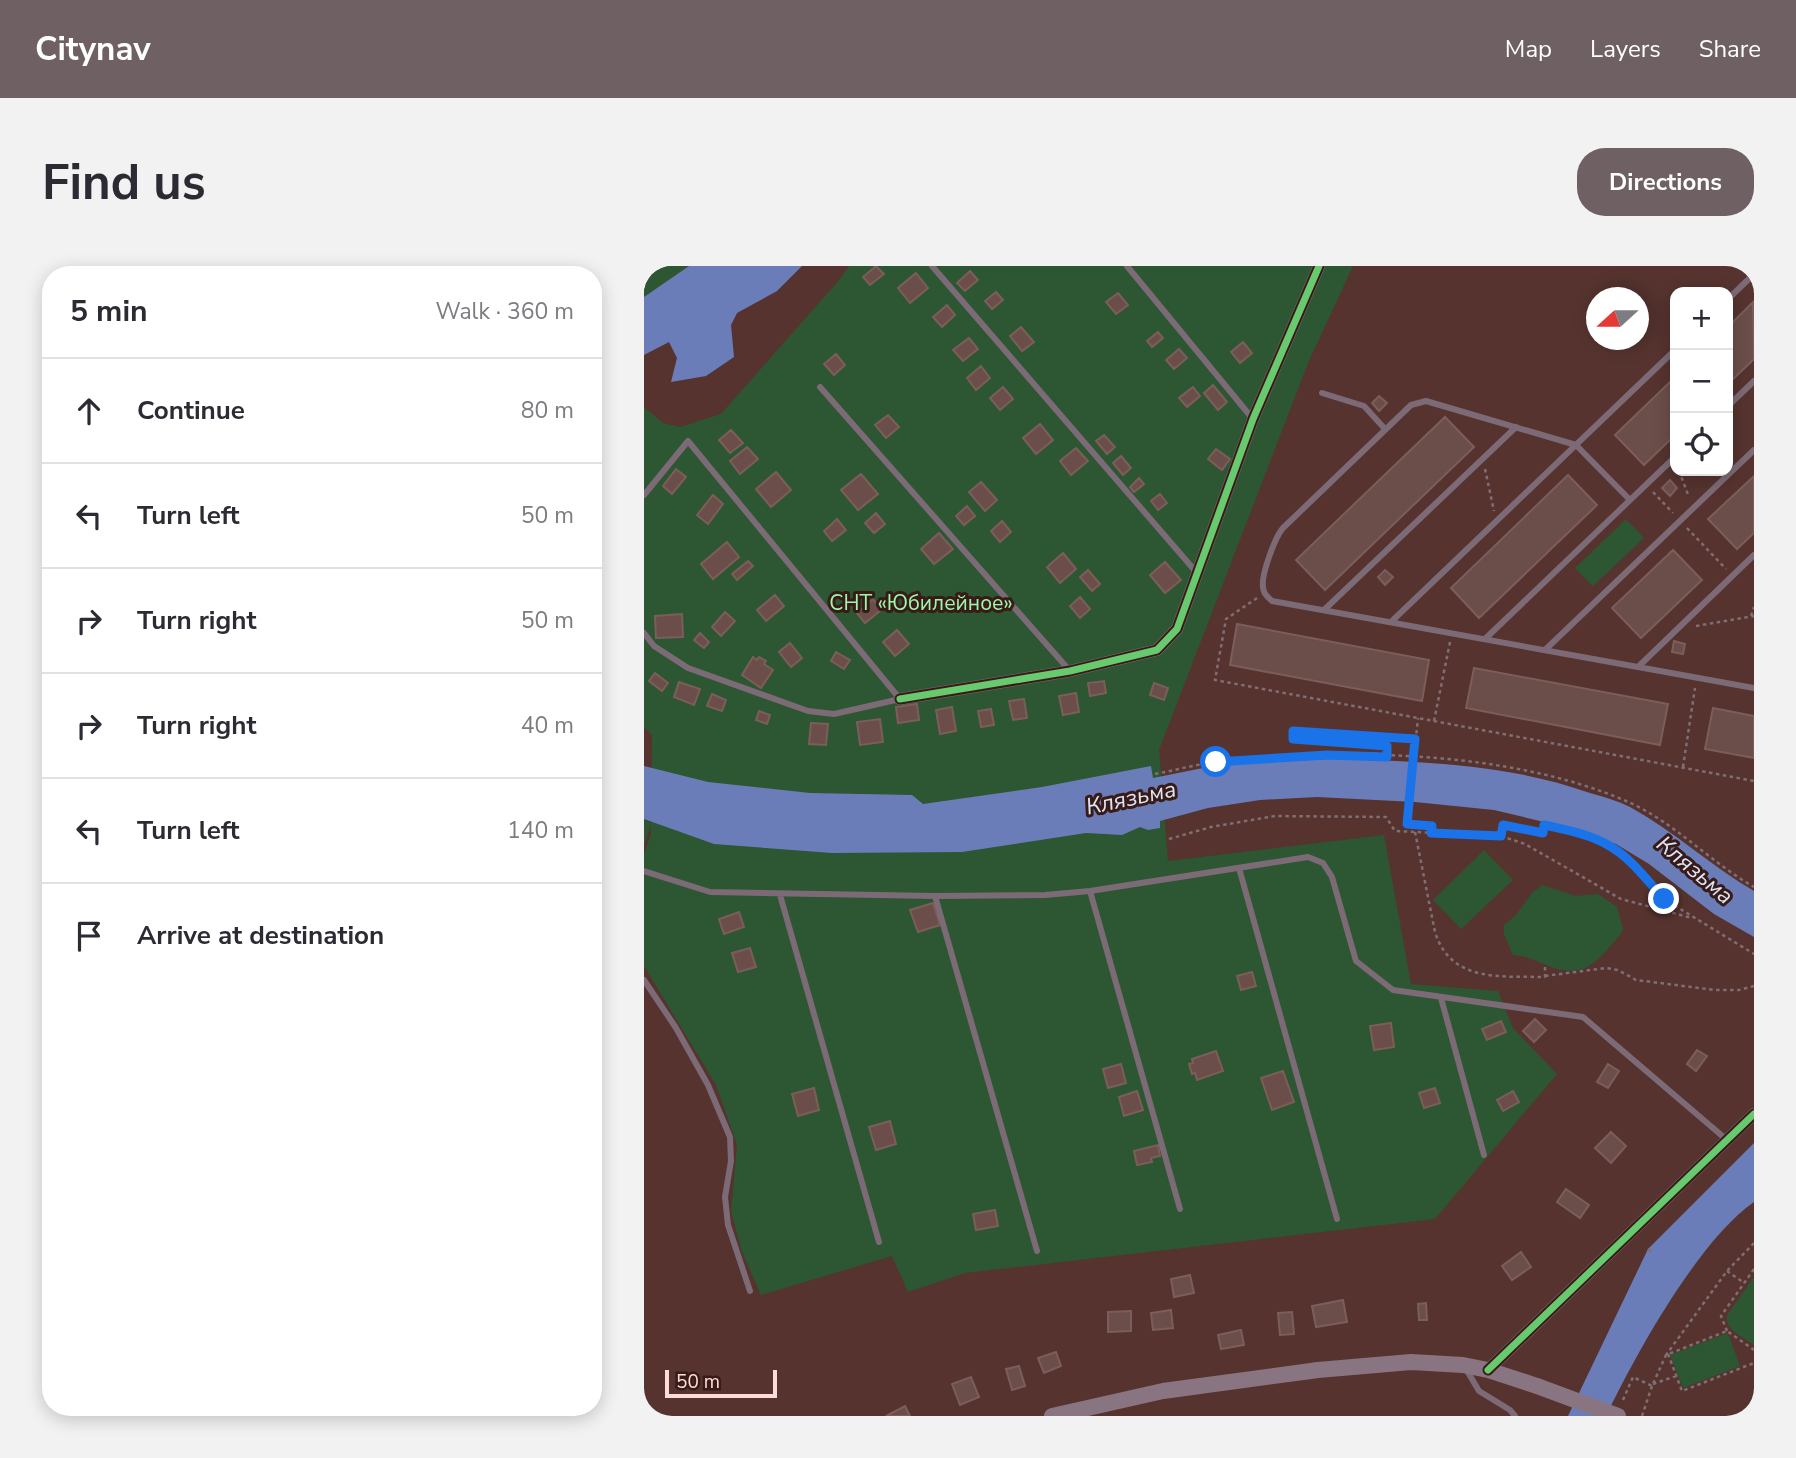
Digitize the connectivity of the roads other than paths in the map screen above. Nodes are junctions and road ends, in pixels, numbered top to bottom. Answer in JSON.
{"nodes":[{"id":1,"x":932,"y":266,"type":"edge"},
{"id":2,"x":1126,"y":266,"type":"edge"},
{"id":3,"x":1319,"y":266,"type":"edge"},
{"id":4,"x":1754,"y":274,"type":"edge"},
{"id":5,"x":1733,"y":294,"type":"edge"},
{"id":6,"x":1670,"y":355,"type":"edge"},
{"id":7,"x":1754,"y":381,"type":"edge"},
{"id":8,"x":820,"y":387,"type":"dead end"},
{"id":9,"x":1322,"y":393,"type":"dead end"},
{"id":10,"x":1733,"y":401,"type":"edge"},
{"id":11,"x":1253,"y":419,"type":"junction"},
{"id":12,"x":1516,"y":427,"type":"junction"},
{"id":13,"x":1385,"y":429,"type":"junction"},
{"id":14,"x":1576,"y":445,"type":"junction"},
{"id":15,"x":1754,"y":450,"type":"edge"},
{"id":16,"x":1670,"y":462,"type":"edge"},
{"id":17,"x":644,"y":495,"type":"edge"},
{"id":18,"x":1630,"y":500,"type":"junction"},
{"id":19,"x":1754,"y":555,"type":"edge"},
{"id":20,"x":1198,"y":575,"type":"junction"},
{"id":21,"x":1324,"y":610,"type":"junction"},
{"id":22,"x":1391,"y":622,"type":"junction"},
{"id":23,"x":644,"y":634,"type":"edge"},
{"id":24,"x":1485,"y":639,"type":"junction"},
{"id":25,"x":1545,"y":650,"type":"junction"},
{"id":26,"x":1638,"y":667,"type":"junction"},
{"id":27,"x":1070,"y":671,"type":"junction"},
{"id":28,"x":1754,"y":688,"type":"edge"},
{"id":29,"x":900,"y":699,"type":"junction"},
{"id":30,"x":1239,"y":868,"type":"junction"},
{"id":31,"x":644,"y":871,"type":"edge"},
{"id":32,"x":1090,"y":891,"type":"junction"},
{"id":33,"x":780,"y":895,"type":"junction"},
{"id":34,"x":936,"y":896,"type":"junction"},
{"id":35,"x":644,"y":980,"type":"edge"},
{"id":36,"x":1440,"y":998,"type":"junction"},
{"id":37,"x":1754,"y":1114,"type":"edge"},
{"id":38,"x":1727,"y":1140,"type":"junction"},
{"id":39,"x":1484,"y":1155,"type":"dead end"},
{"id":40,"x":1180,"y":1209,"type":"dead end"},
{"id":41,"x":1337,"y":1219,"type":"dead end"},
{"id":42,"x":879,"y":1242,"type":"dead end"},
{"id":43,"x":1037,"y":1251,"type":"dead end"},
{"id":44,"x":750,"y":1291,"type":"dead end"},
{"id":45,"x":1463,"y":1365,"type":"junction"},
{"id":46,"x":1488,"y":1370,"type":"junction"},
{"id":47,"x":1619,"y":1411,"type":"edge"},
{"id":48,"x":1052,"y":1416,"type":"edge"},
{"id":49,"x":1515,"y":1416,"type":"edge"}],
"edges":[{"from":1,"to":20,"type":"lane"},
{"from":2,"to":11,"type":"lane"},
{"from":3,"to":11,"type":"street"},
{"from":4,"to":5,"type":"lane"},
{"from":6,"to":14,"type":"lane"},
{"from":7,"to":10,"type":"lane"},
{"from":8,"to":27,"type":"lane"},
{"from":9,"to":13,"type":"lane"},
{"from":11,"to":20,"type":"street"},
{"from":12,"to":13,"type":"lane"},
{"from":12,"to":14,"type":"lane"},
{"from":12,"to":21,"type":"lane"},
{"from":13,"to":21,"type":"lane"},
{"from":14,"to":18,"type":"lane"},
{"from":14,"to":22,"type":"lane"},
{"from":15,"to":25,"type":"lane"},
{"from":16,"to":18,"type":"lane"},
{"from":17,"to":29,"type":"lane"},
{"from":18,"to":24,"type":"lane"},
{"from":19,"to":26,"type":"lane"},
{"from":20,"to":27,"type":"street"},
{"from":21,"to":22,"type":"lane"},
{"from":22,"to":24,"type":"lane"},
{"from":23,"to":29,"type":"lane"},
{"from":24,"to":25,"type":"lane"},
{"from":25,"to":26,"type":"lane"},
{"from":26,"to":28,"type":"lane"},
{"from":27,"to":29,"type":"street"},
{"from":30,"to":32,"type":"lane"},
{"from":30,"to":36,"type":"lane"},
{"from":30,"to":41,"type":"lane"},
{"from":31,"to":33,"type":"lane"},
{"from":32,"to":34,"type":"lane"},
{"from":32,"to":40,"type":"lane"},
{"from":33,"to":34,"type":"lane"},
{"from":33,"to":42,"type":"lane"},
{"from":34,"to":43,"type":"lane"},
{"from":35,"to":44,"type":"lane"},
{"from":36,"to":38,"type":"lane"},
{"from":36,"to":39,"type":"lane"},
{"from":37,"to":38,"type":"street"},
{"from":38,"to":46,"type":"street"},
{"from":45,"to":46,"type":"main road"},
{"from":45,"to":48,"type":"main road"},
{"from":45,"to":49,"type":"lane"},
{"from":46,"to":47,"type":"main road","bridge":true}]}
